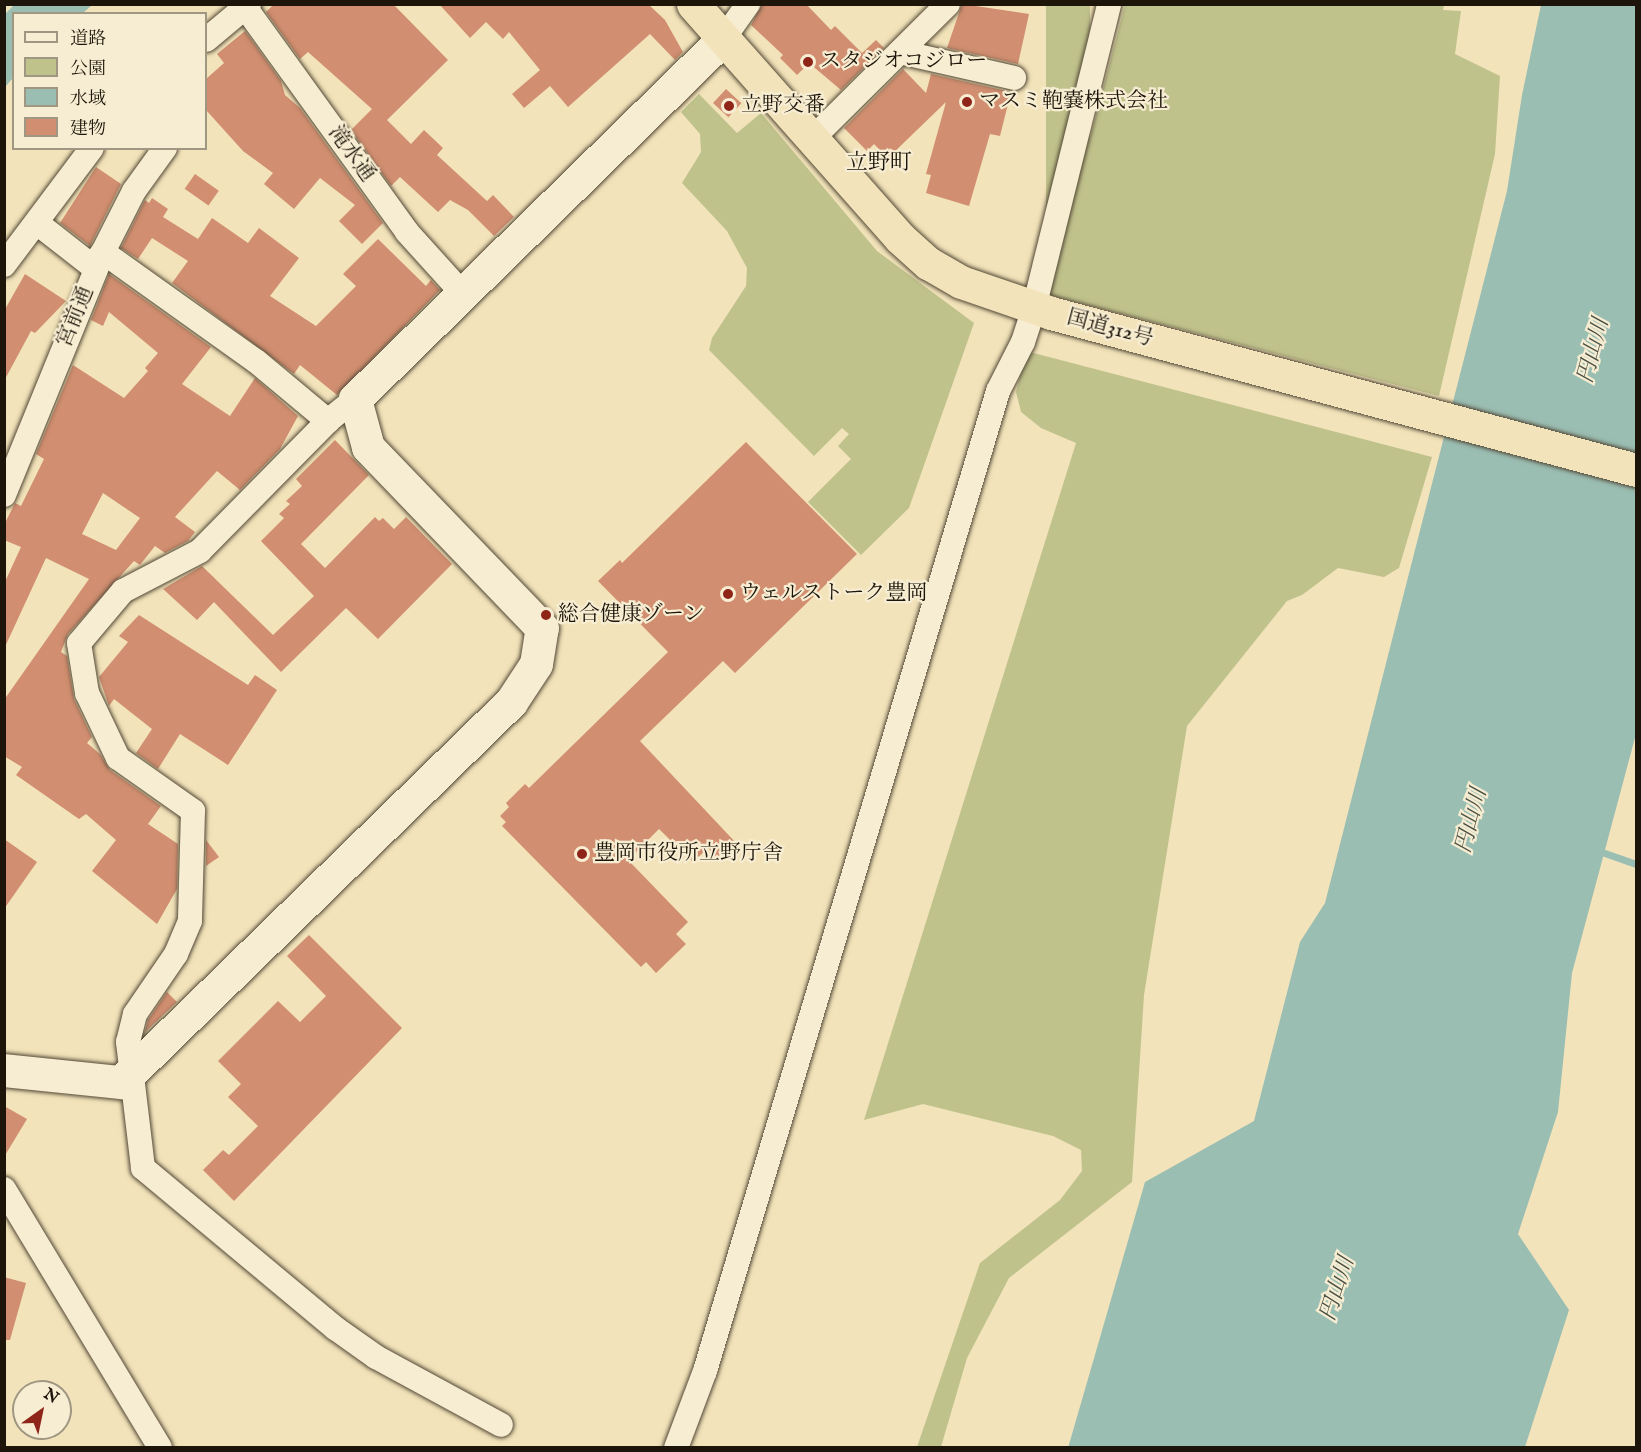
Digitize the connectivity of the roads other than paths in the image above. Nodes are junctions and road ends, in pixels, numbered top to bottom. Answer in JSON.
{"nodes":[{"id":1,"x":693,"y":4,"type":"edge"},
{"id":2,"x":748,"y":4,"type":"edge"},
{"id":3,"x":948,"y":4,"type":"edge"},
{"id":4,"x":1109,"y":4,"type":"edge"},
{"id":5,"x":247,"y":6,"type":"edge"},
{"id":6,"x":724,"y":38,"type":"junction"},
{"id":7,"x":207,"y":39,"type":"edge"},
{"id":8,"x":900,"y":52,"type":"junction"},
{"id":9,"x":1014,"y":78,"type":"dead end"},
{"id":10,"x":813,"y":138,"type":"junction"},
{"id":11,"x":91,"y":150,"type":"edge"},
{"id":12,"x":164,"y":150,"type":"edge"},
{"id":13,"x":37,"y":223,"type":"junction"},
{"id":14,"x":103,"y":252,"type":"junction"},
{"id":15,"x":4,"y":265,"type":"edge"},
{"id":16,"x":464,"y":295,"type":"junction"},
{"id":17,"x":1043,"y":310,"type":"junction"},
{"id":18,"x":355,"y":399,"type":"junction"},
{"id":19,"x":328,"y":421,"type":"junction"},
{"id":20,"x":1636,"y":470,"type":"edge"},
{"id":21,"x":4,"y":495,"type":"edge"},
{"id":22,"x":4,"y":1070,"type":"edge"},
{"id":23,"x":130,"y":1073,"type":"junction"},
{"id":24,"x":4,"y":1189,"type":"edge"},
{"id":25,"x":501,"y":1425,"type":"dead end"},
{"id":26,"x":160,"y":1448,"type":"edge"},
{"id":27,"x":676,"y":1448,"type":"edge"}],
"edges":[{"from":1,"to":6,"type":"highway","name":"国道312号"},
{"from":2,"to":6,"type":"street"},
{"from":3,"to":8,"type":"street"},
{"from":4,"to":17,"type":"street"},
{"from":5,"to":7,"type":"street"},
{"from":5,"to":16,"type":"street","name":"滝水通"},
{"from":6,"to":10,"type":"highway","name":"国道312号"},
{"from":6,"to":16,"type":"street"},
{"from":8,"to":9,"type":"street"},
{"from":8,"to":10,"type":"street"},
{"from":10,"to":17,"type":"highway","name":"国道312号"},
{"from":11,"to":13,"type":"street"},
{"from":12,"to":14,"type":"street","name":"宮前通"},
{"from":13,"to":14,"type":"street"},
{"from":13,"to":15,"type":"street"},
{"from":14,"to":19,"type":"street"},
{"from":14,"to":21,"type":"street","name":"宮前通"},
{"from":16,"to":18,"type":"street"},
{"from":17,"to":20,"type":"highway","name":"国道312号"},
{"from":17,"to":27,"type":"street"},
{"from":18,"to":19,"type":"street"},
{"from":18,"to":23,"type":"street"},
{"from":19,"to":23,"type":"street"},
{"from":22,"to":23,"type":"street"},
{"from":23,"to":25,"type":"street"},
{"from":24,"to":26,"type":"street"}]}
